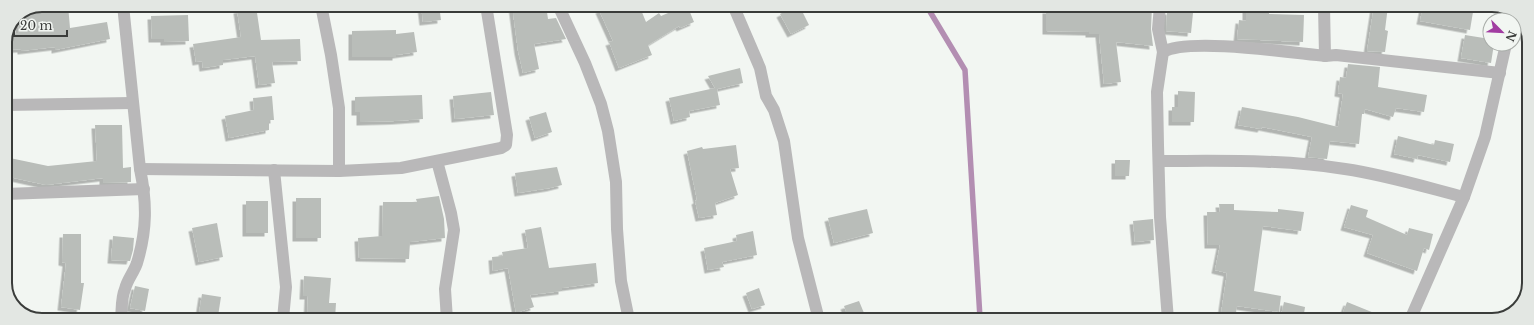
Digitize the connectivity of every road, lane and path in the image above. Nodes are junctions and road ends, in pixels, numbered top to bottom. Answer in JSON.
{"nodes":[{"id":1,"x":124,"y":12,"type":"edge"},
{"id":2,"x":322,"y":12,"type":"edge"},
{"id":3,"x":487,"y":12,"type":"edge"},
{"id":4,"x":561,"y":12,"type":"edge"},
{"id":5,"x":736,"y":12,"type":"edge"},
{"id":6,"x":1159,"y":12,"type":"edge"},
{"id":7,"x":1324,"y":12,"type":"edge"},
{"id":8,"x":1163,"y":52,"type":"junction"},
{"id":9,"x":1504,"y":52,"type":"edge"},
{"id":10,"x":1325,"y":56,"type":"junction"},
{"id":11,"x":1500,"y":73,"type":"junction"},
{"id":12,"x":132,"y":103,"type":"junction"},
{"id":13,"x":12,"y":105,"type":"edge"},
{"id":14,"x":437,"y":161,"type":"junction"},
{"id":15,"x":1160,"y":161,"type":"junction"},
{"id":16,"x":140,"y":168,"type":"junction"},
{"id":17,"x":274,"y":170,"type":"junction"},
{"id":18,"x":339,"y":171,"type":"junction"},
{"id":19,"x":144,"y":189,"type":"junction"},
{"id":20,"x":12,"y":194,"type":"edge"},
{"id":21,"x":1464,"y":197,"type":"junction"},
{"id":22,"x":122,"y":313,"type":"edge"},
{"id":23,"x":284,"y":313,"type":"edge"},
{"id":24,"x":447,"y":313,"type":"edge"},
{"id":25,"x":628,"y":313,"type":"edge"},
{"id":26,"x":817,"y":313,"type":"edge"},
{"id":27,"x":1167,"y":313,"type":"edge"},
{"id":28,"x":1413,"y":313,"type":"edge"}],
"edges":[{"from":1,"to":12,"type":"street"},
{"from":2,"to":18,"type":"street"},
{"from":3,"to":14,"type":"street"},
{"from":4,"to":25,"type":"street"},
{"from":5,"to":26,"type":"street"},
{"from":6,"to":8,"type":"street"},
{"from":7,"to":10,"type":"street"},
{"from":8,"to":10,"type":"street"},
{"from":8,"to":15,"type":"street"},
{"from":9,"to":11,"type":"street"},
{"from":10,"to":11,"type":"street"},
{"from":11,"to":21,"type":"street"},
{"from":12,"to":13,"type":"street"},
{"from":12,"to":16,"type":"street"},
{"from":14,"to":18,"type":"street"},
{"from":14,"to":24,"type":"street"},
{"from":15,"to":21,"type":"street"},
{"from":15,"to":27,"type":"street"},
{"from":16,"to":17,"type":"street"},
{"from":16,"to":19,"type":"street"},
{"from":17,"to":18,"type":"street"},
{"from":17,"to":23,"type":"street"},
{"from":19,"to":20,"type":"street"},
{"from":19,"to":22,"type":"street"},
{"from":21,"to":28,"type":"street"}]}
